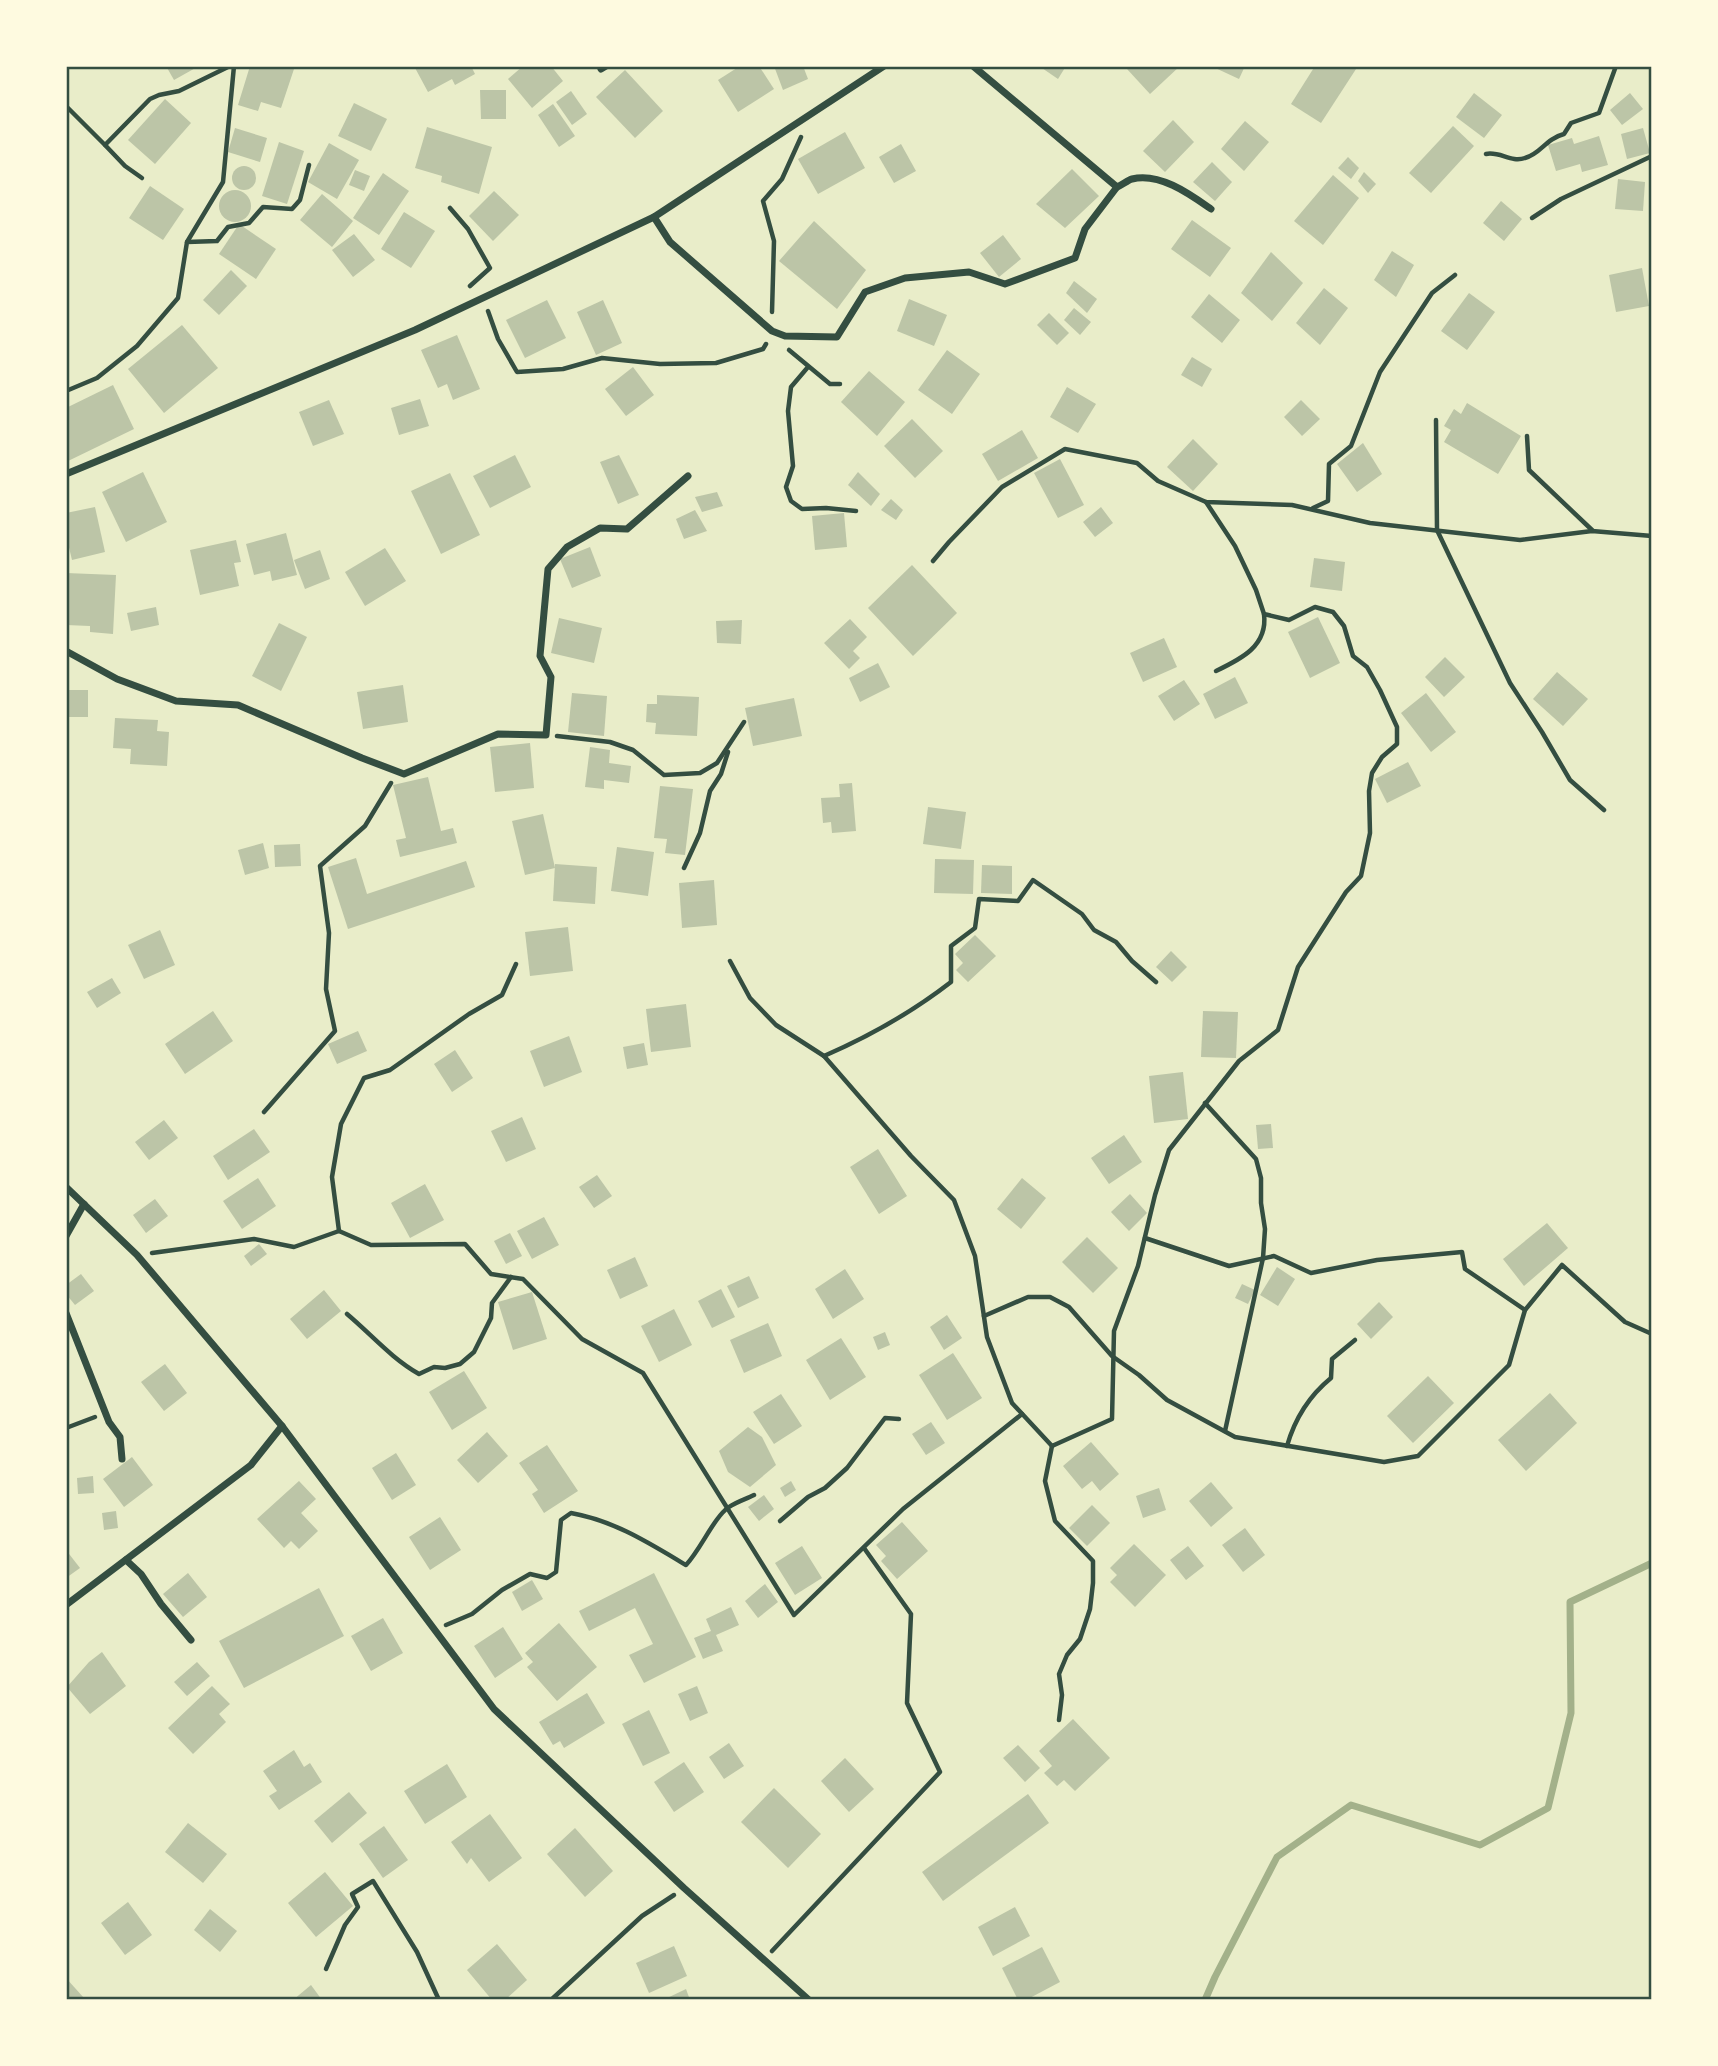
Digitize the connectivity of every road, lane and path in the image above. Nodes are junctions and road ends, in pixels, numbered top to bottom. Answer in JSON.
{"nodes":[{"id":1,"x":232,"y":66,"type":"edge"},
{"id":2,"x":884,"y":66,"type":"edge"},
{"id":3,"x":973,"y":66,"type":"edge"},
{"id":4,"x":1616,"y":66,"type":"edge"},
{"id":5,"x":66,"y":106,"type":"edge"},
{"id":6,"x":810,"y":128,"type":"dead end"},
{"id":7,"x":105,"y":145,"type":"junction"},
{"id":8,"x":1486,"y":154,"type":"dead end"},
{"id":9,"x":1651,"y":156,"type":"edge"},
{"id":10,"x":309,"y":164,"type":"dead end"},
{"id":11,"x":142,"y":178,"type":"dead end"},
{"id":12,"x":1117,"y":187,"type":"junction"},
{"id":13,"x":450,"y":208,"type":"dead end"},
{"id":14,"x":1211,"y":209,"type":"dead end"},
{"id":15,"x":654,"y":217,"type":"junction"},
{"id":16,"x":1532,"y":218,"type":"dead end"},
{"id":17,"x":187,"y":242,"type":"junction"},
{"id":18,"x":1455,"y":275,"type":"dead end"},
{"id":19,"x":466,"y":290,"type":"dead end"},
{"id":20,"x":483,"y":298,"type":"junction"},
{"id":21,"x":772,"y":331,"type":"junction"},
{"id":22,"x":808,"y":367,"type":"junction"},
{"id":23,"x":840,"y":384,"type":"dead end"},
{"id":24,"x":66,"y":391,"type":"edge"},
{"id":25,"x":1436,"y":420,"type":"dead end"},
{"id":26,"x":1527,"y":436,"type":"dead end"},
{"id":27,"x":66,"y":474,"type":"edge"},
{"id":28,"x":688,"y":476,"type":"dead end"},
{"id":29,"x":1206,"y":502,"type":"junction"},
{"id":30,"x":1312,"y":509,"type":"junction"},
{"id":31,"x":856,"y":511,"type":"dead end"},
{"id":32,"x":1437,"y":530,"type":"junction"},
{"id":33,"x":1592,"y":531,"type":"junction"},
{"id":34,"x":1651,"y":536,"type":"edge"},
{"id":35,"x":933,"y":561,"type":"dead end"},
{"id":36,"x":1264,"y":614,"type":"junction"},
{"id":37,"x":66,"y":651,"type":"edge"},
{"id":38,"x":1216,"y":671,"type":"dead end"},
{"id":39,"x":744,"y":722,"type":"dead end"},
{"id":40,"x":545,"y":735,"type":"junction"},
{"id":41,"x":730,"y":746,"type":"junction"},
{"id":42,"x":404,"y":774,"type":"junction"},
{"id":43,"x":1604,"y":810,"type":"dead end"},
{"id":44,"x":684,"y":868,"type":"dead end"},
{"id":45,"x":730,"y":961,"type":"dead end"},
{"id":46,"x":516,"y":964,"type":"dead end"},
{"id":47,"x":1156,"y":982,"type":"dead end"},
{"id":48,"x":824,"y":1056,"type":"junction"},
{"id":49,"x":1205,"y":1103,"type":"junction"},
{"id":50,"x":264,"y":1112,"type":"dead end"},
{"id":51,"x":66,"y":1187,"type":"edge"},
{"id":52,"x":84,"y":1204,"type":"junction"},
{"id":53,"x":340,"y":1231,"type":"junction"},
{"id":54,"x":66,"y":1236,"type":"edge"},
{"id":55,"x":1144,"y":1238,"type":"junction"},
{"id":56,"x":137,"y":1255,"type":"junction"},
{"id":57,"x":1263,"y":1258,"type":"junction"},
{"id":58,"x":511,"y":1277,"type":"junction"},
{"id":59,"x":1525,"y":1310,"type":"junction"},
{"id":60,"x":66,"y":1312,"type":"edge"},
{"id":61,"x":347,"y":1314,"type":"dead end"},
{"id":62,"x":984,"y":1315,"type":"junction"},
{"id":63,"x":1651,"y":1334,"type":"edge"},
{"id":64,"x":1355,"y":1340,"type":"dead end"},
{"id":65,"x":1112,"y":1356,"type":"junction"},
{"id":66,"x":105,"y":1413,"type":"junction"},
{"id":67,"x":1023,"y":1414,"type":"junction"},
{"id":68,"x":899,"y":1419,"type":"dead end"},
{"id":69,"x":282,"y":1426,"type":"junction"},
{"id":70,"x":66,"y":1428,"type":"edge"},
{"id":71,"x":1225,"y":1431,"type":"junction"},
{"id":72,"x":1052,"y":1446,"type":"junction"},
{"id":73,"x":1287,"y":1446,"type":"junction"},
{"id":74,"x":122,"y":1459,"type":"dead end"},
{"id":75,"x":754,"y":1495,"type":"dead end"},
{"id":76,"x":727,"y":1507,"type":"junction"},
{"id":77,"x":780,"y":1521,"type":"dead end"},
{"id":78,"x":864,"y":1548,"type":"junction"},
{"id":79,"x":126,"y":1560,"type":"junction"},
{"id":80,"x":66,"y":1605,"type":"edge"},
{"id":81,"x":436,"y":1631,"type":"junction"},
{"id":82,"x":191,"y":1640,"type":"dead end"},
{"id":83,"x":1059,"y":1720,"type":"dead end"},
{"id":84,"x":684,"y":1888,"type":"junction"},
{"id":85,"x":764,"y":1959,"type":"junction"},
{"id":86,"x":326,"y":1969,"type":"dead end"},
{"id":87,"x":439,"y":2000,"type":"edge"},
{"id":88,"x":551,"y":2000,"type":"edge"},
{"id":89,"x":809,"y":2000,"type":"edge"}],
"edges":[{"from":1,"to":7,"type":"path"},
{"from":1,"to":17,"type":"path"},
{"from":2,"to":15,"type":"street"},
{"from":3,"to":12,"type":"street"},
{"from":4,"to":8,"type":"path"},
{"from":5,"to":7,"type":"path"},
{"from":6,"to":21,"type":"path"},
{"from":7,"to":11,"type":"path"},
{"from":9,"to":16,"type":"path"},
{"from":10,"to":17,"type":"path"},
{"from":12,"to":14,"type":"street"},
{"from":12,"to":21,"type":"street"},
{"from":13,"to":19,"type":"path"},
{"from":15,"to":20,"type":"street"},
{"from":15,"to":21,"type":"street"},
{"from":17,"to":24,"type":"path"},
{"from":18,"to":30,"type":"path"},
{"from":20,"to":21,"type":"path"},
{"from":20,"to":27,"type":"street"},
{"from":21,"to":22,"type":"path"},
{"from":22,"to":23,"type":"path"},
{"from":22,"to":31,"type":"path"},
{"from":25,"to":32,"type":"path"},
{"from":26,"to":33,"type":"path"},
{"from":28,"to":40,"type":"street"},
{"from":29,"to":30,"type":"path"},
{"from":29,"to":35,"type":"path"},
{"from":29,"to":36,"type":"path"},
{"from":30,"to":32,"type":"path"},
{"from":32,"to":33,"type":"path"},
{"from":32,"to":43,"type":"path"},
{"from":33,"to":34,"type":"path"},
{"from":36,"to":38,"type":"path"},
{"from":36,"to":49,"type":"path"},
{"from":37,"to":42,"type":"street"},
{"from":39,"to":41,"type":"path"},
{"from":40,"to":41,"type":"path"},
{"from":40,"to":42,"type":"street"},
{"from":41,"to":44,"type":"path"},
{"from":42,"to":50,"type":"path"},
{"from":45,"to":48,"type":"path"},
{"from":46,"to":53,"type":"path"},
{"from":47,"to":48,"type":"path"},
{"from":48,"to":62,"type":"path"},
{"from":49,"to":55,"type":"path"},
{"from":49,"to":57,"type":"path"},
{"from":51,"to":52,"type":"street"},
{"from":52,"to":54,"type":"street"},
{"from":52,"to":56,"type":"street"},
{"from":53,"to":56,"type":"path"},
{"from":53,"to":58,"type":"path"},
{"from":55,"to":57,"type":"path"},
{"from":55,"to":65,"type":"path"},
{"from":56,"to":69,"type":"street"},
{"from":57,"to":59,"type":"path"},
{"from":57,"to":71,"type":"path"},
{"from":58,"to":61,"type":"path"},
{"from":58,"to":76,"type":"path"},
{"from":59,"to":63,"type":"path"},
{"from":59,"to":73,"type":"path"},
{"from":60,"to":66,"type":"street"},
{"from":62,"to":65,"type":"path"},
{"from":62,"to":67,"type":"path"},
{"from":64,"to":73,"type":"path"},
{"from":65,"to":71,"type":"path"},
{"from":65,"to":72,"type":"path"},
{"from":66,"to":70,"type":"path"},
{"from":66,"to":74,"type":"street"},
{"from":67,"to":72,"type":"path"},
{"from":67,"to":78,"type":"path"},
{"from":68,"to":77,"type":"path"},
{"from":69,"to":79,"type":"street"},
{"from":69,"to":81,"type":"street"},
{"from":71,"to":73,"type":"path"},
{"from":72,"to":83,"type":"path"},
{"from":75,"to":76,"type":"path"},
{"from":76,"to":78,"type":"path"},
{"from":76,"to":81,"type":"path"},
{"from":78,"to":85,"type":"path"},
{"from":79,"to":80,"type":"street"},
{"from":79,"to":82,"type":"street"},
{"from":81,"to":84,"type":"street"},
{"from":84,"to":85,"type":"street"},
{"from":84,"to":88,"type":"path"},
{"from":85,"to":89,"type":"street"},
{"from":86,"to":87,"type":"path"}]}
